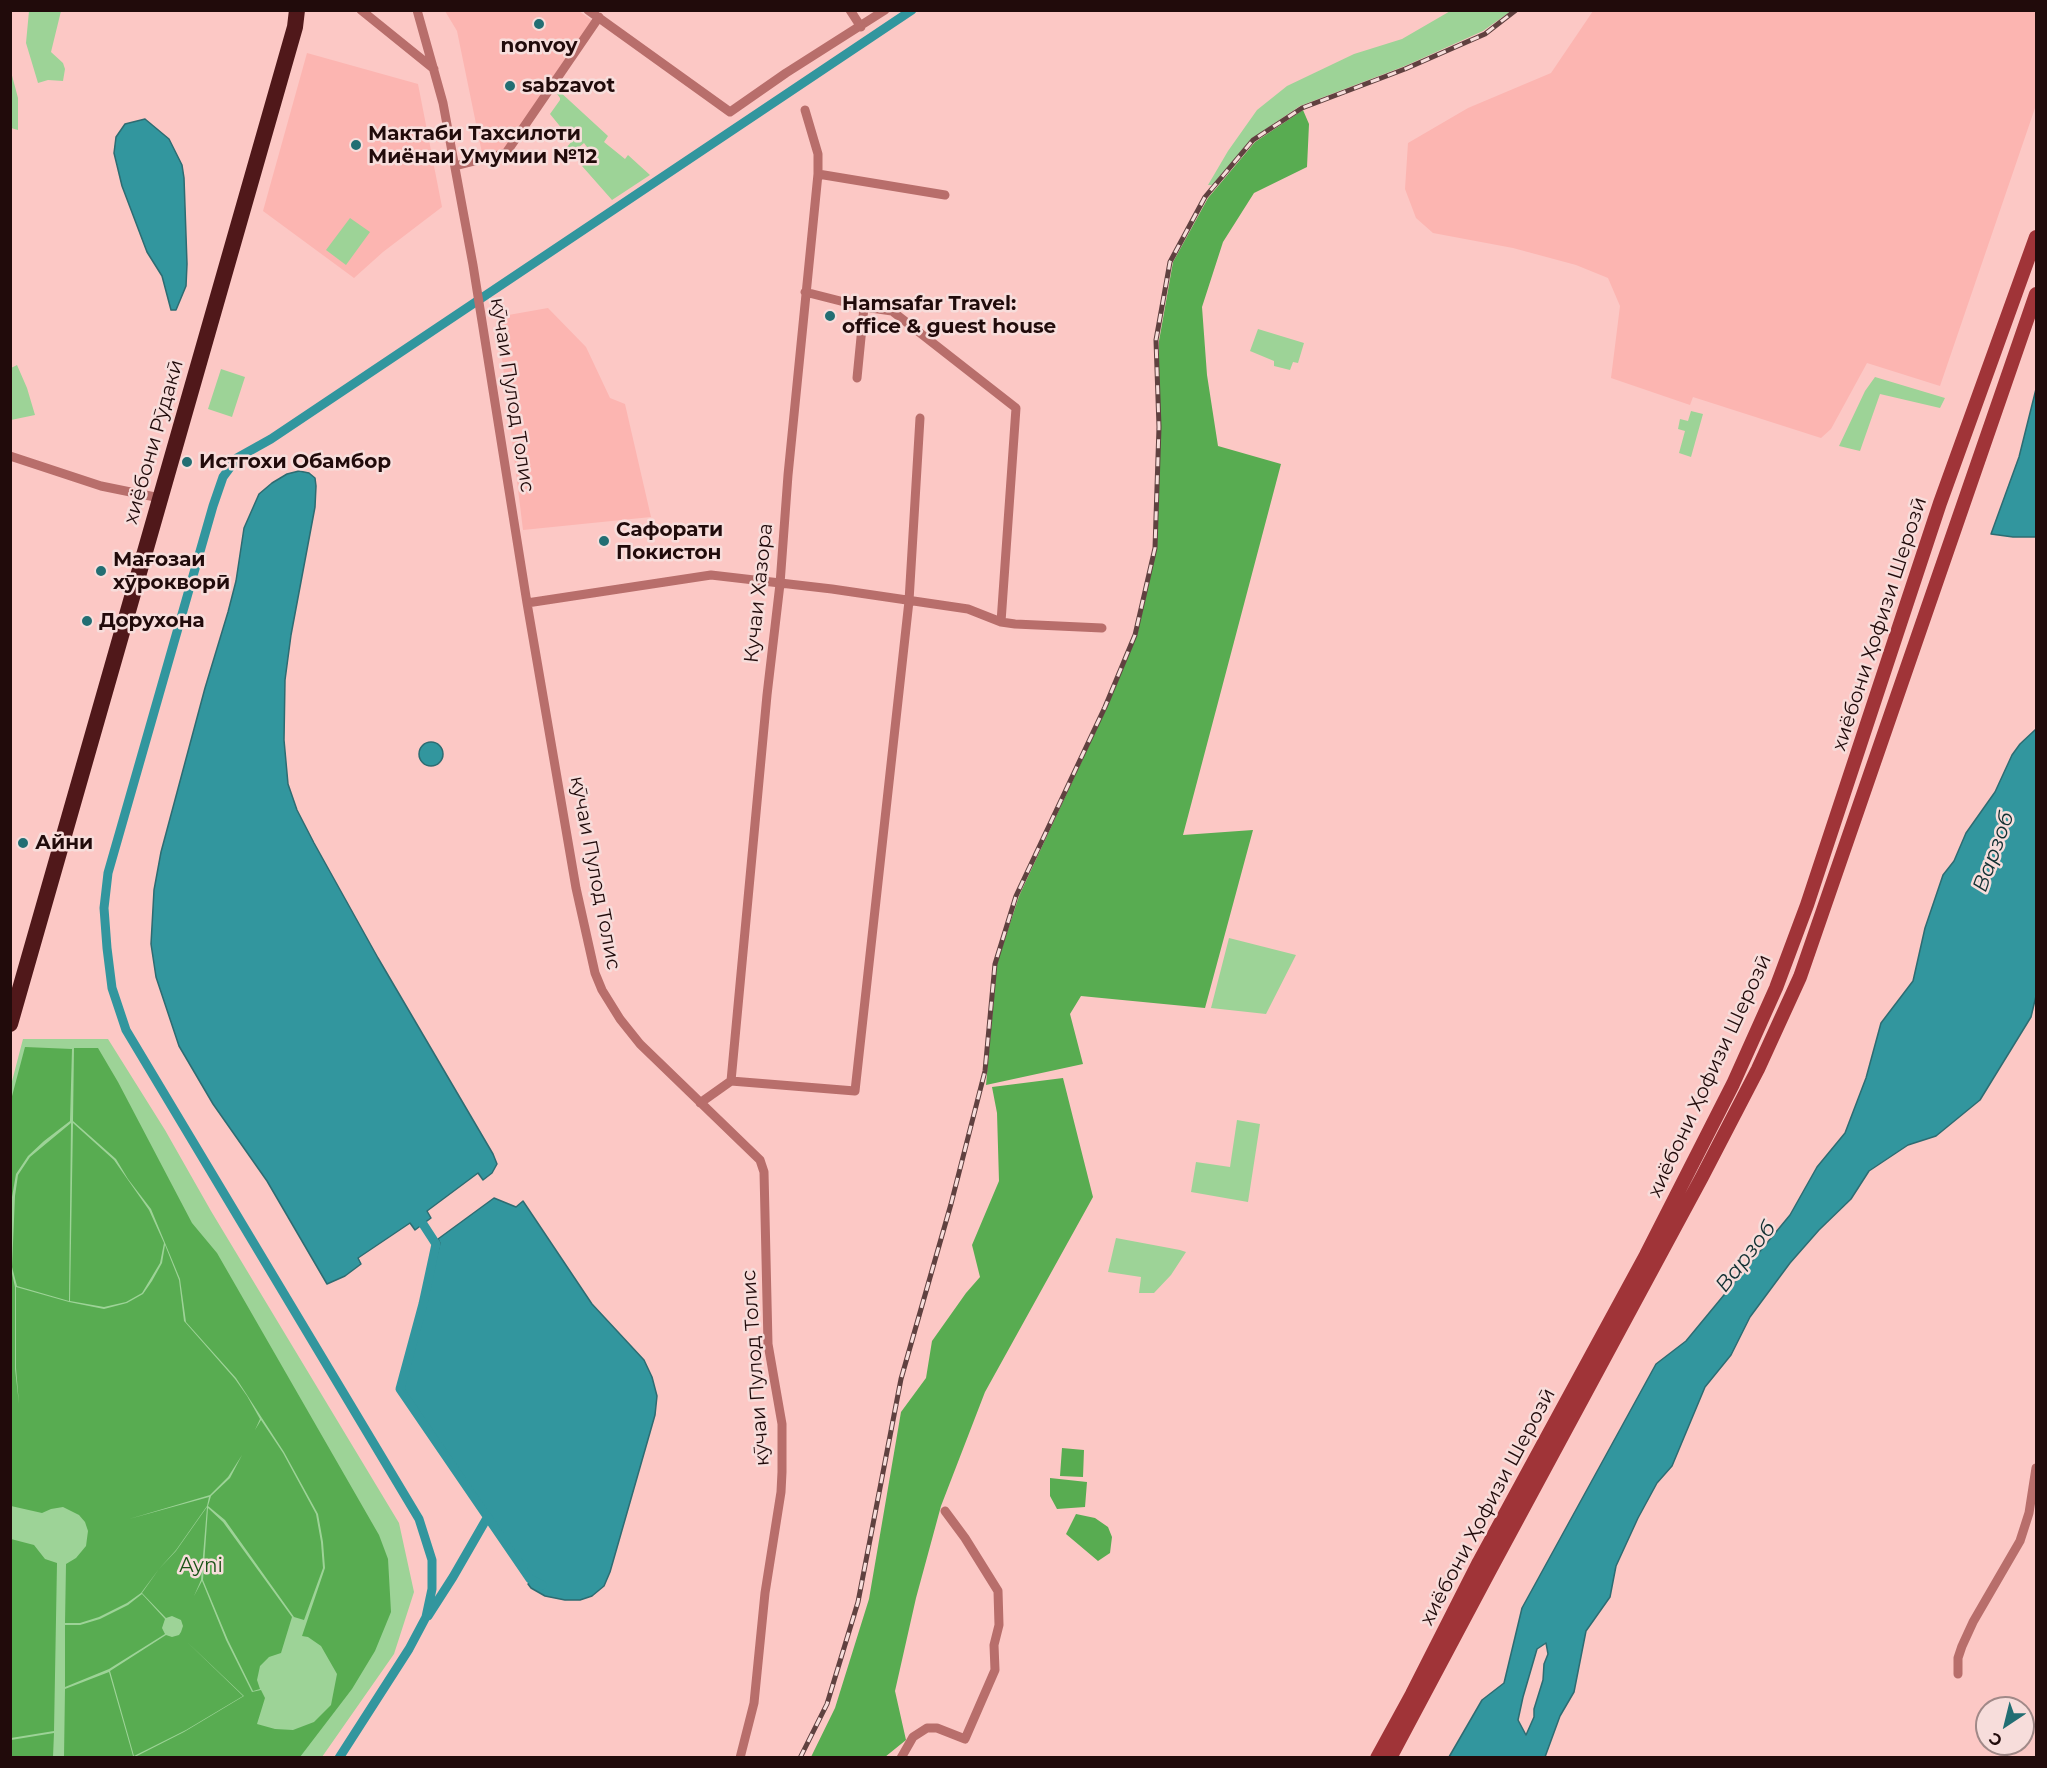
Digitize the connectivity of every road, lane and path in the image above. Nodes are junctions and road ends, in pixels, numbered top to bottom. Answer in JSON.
{"nodes":[{"id":1,"x":303,"y":10,"type":"edge"},
{"id":2,"x":361,"y":10,"type":"edge"},
{"id":3,"x":417,"y":10,"type":"edge"},
{"id":4,"x":849,"y":10,"type":"edge"},
{"id":5,"x":885,"y":10,"type":"edge"},
{"id":6,"x":595,"y":13,"type":"edge"},
{"id":7,"x":296,"y":19,"type":"edge"},
{"id":8,"x":861,"y":27,"type":"junction"},
{"id":9,"x":435,"y":69,"type":"junction"},
{"id":10,"x":805,"y":110,"type":"dead end"},
{"id":11,"x":455,"y":166,"type":"junction"},
{"id":12,"x":818,"y":174,"type":"junction"},
{"id":13,"x":945,"y":195,"type":"dead end"},
{"id":14,"x":2037,"y":237,"type":"edge"},
{"id":15,"x":805,"y":292,"type":"junction"},
{"id":16,"x":2037,"y":294,"type":"edge"},
{"id":17,"x":864,"y":307,"type":"junction"},
{"id":18,"x":857,"y":378,"type":"dead end"},
{"id":19,"x":920,"y":418,"type":"dead end"},
{"id":20,"x":10,"y":456,"type":"edge"},
{"id":21,"x":160,"y":498,"type":"junction"},
{"id":22,"x":780,"y":584,"type":"junction"},
{"id":23,"x":909,"y":601,"type":"junction"},
{"id":24,"x":527,"y":603,"type":"junction"},
{"id":25,"x":1001,"y":622,"type":"junction"},
{"id":26,"x":1102,"y":628,"type":"dead end"},
{"id":27,"x":10,"y":1024,"type":"edge"},
{"id":28,"x":730,"y":1081,"type":"junction"},
{"id":29,"x":700,"y":1102,"type":"junction"},
{"id":30,"x":2037,"y":1468,"type":"edge"},
{"id":31,"x":945,"y":1511,"type":"dead end"},
{"id":32,"x":1958,"y":1674,"type":"dead end"},
{"id":33,"x":740,"y":1758,"type":"edge"},
{"id":34,"x":901,"y":1758,"type":"edge"},
{"id":35,"x":1377,"y":1758,"type":"edge"},
{"id":36,"x":1390,"y":1758,"type":"edge"}],
"edges":[{"from":1,"to":7,"type":"highway","name":"хиёбони Рӯдакӣ"},
{"from":2,"to":9,"type":"street"},
{"from":3,"to":9,"type":"street","name":"кӯчаи Пулод Толис"},
{"from":4,"to":8,"type":"street"},
{"from":5,"to":8,"type":"street"},
{"from":6,"to":8,"type":"street"},
{"from":6,"to":11,"type":"street"},
{"from":7,"to":21,"type":"highway","name":"хиёбони Рӯдакӣ"},
{"from":9,"to":11,"type":"street","name":"кӯчаи Пулод Толис"},
{"from":10,"to":12,"type":"street","name":"Кучаи Хазора"},
{"from":11,"to":24,"type":"street","name":"кӯчаи Пулод Толис"},
{"from":12,"to":13,"type":"street"},
{"from":12,"to":15,"type":"street","name":"Кучаи Хазора"},
{"from":14,"to":35,"type":"main road","name":"хиёбони Ҳофизи Шерозӣ"},
{"from":15,"to":17,"type":"street"},
{"from":15,"to":22,"type":"street","name":"Кучаи Хазора"},
{"from":16,"to":36,"type":"main road","name":"хиёбони Ҳофизи Шерозӣ"},
{"from":17,"to":18,"type":"street"},
{"from":17,"to":25,"type":"street"},
{"from":19,"to":23,"type":"street"},
{"from":20,"to":21,"type":"street"},
{"from":21,"to":27,"type":"highway","name":"хиёбони Рӯдакӣ"},
{"from":22,"to":23,"type":"street"},
{"from":22,"to":24,"type":"street"},
{"from":22,"to":28,"type":"street","name":"Кучаи Хазора"},
{"from":23,"to":25,"type":"street"},
{"from":23,"to":28,"type":"street"},
{"from":24,"to":29,"type":"street","name":"кӯчаи Пулод Толис"},
{"from":25,"to":26,"type":"street"},
{"from":28,"to":29,"type":"street"},
{"from":29,"to":33,"type":"street","name":"кӯчаи Пулод Толис"},
{"from":30,"to":32,"type":"street"},
{"from":31,"to":34,"type":"street"}]}
